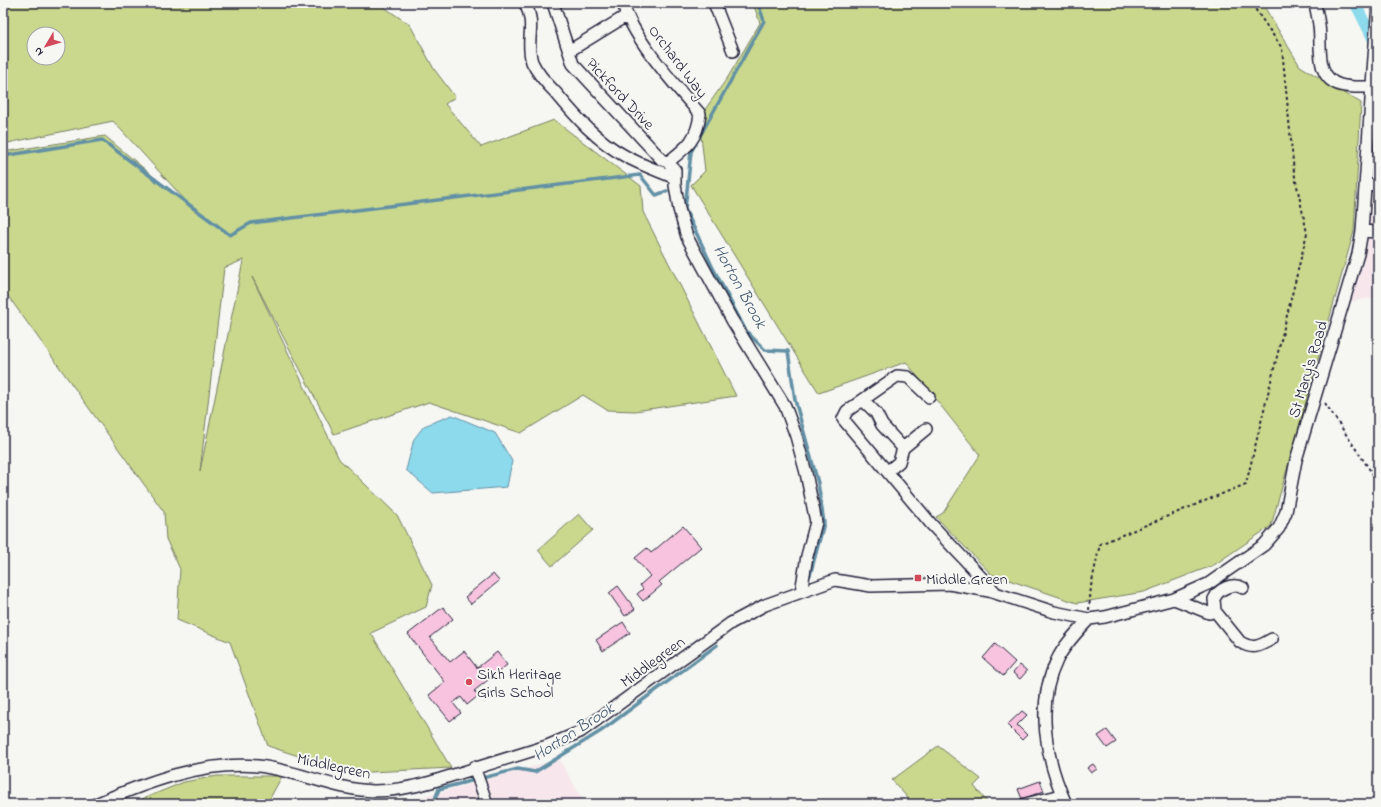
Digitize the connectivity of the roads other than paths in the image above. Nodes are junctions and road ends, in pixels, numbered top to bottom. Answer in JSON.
{"nodes":[{"id":1,"x":525,"y":3,"type":"edge"},
{"id":2,"x":553,"y":3,"type":"edge"},
{"id":3,"x":623,"y":3,"type":"edge"},
{"id":4,"x":714,"y":3,"type":"edge"},
{"id":5,"x":1315,"y":3,"type":"edge"},
{"id":6,"x":1378,"y":3,"type":"edge"},
{"id":7,"x":626,"y":16,"type":"junction"},
{"id":8,"x":733,"y":50,"type":"dead end"},
{"id":9,"x":569,"y":51,"type":"junction"},
{"id":10,"x":1372,"y":88,"type":"junction"},
{"id":11,"x":673,"y":170,"type":"junction"},
{"id":12,"x":1365,"y":184,"type":"junction"},
{"id":13,"x":1378,"y":185,"type":"edge"},
{"id":14,"x":1362,"y":231,"type":"junction"},
{"id":15,"x":1378,"y":232,"type":"edge"},
{"id":16,"x":929,"y":397,"type":"dead end"},
{"id":17,"x":863,"y":400,"type":"junction"},
{"id":18,"x":926,"y":429,"type":"dead end"},
{"id":19,"x":903,"y":448,"type":"junction"},
{"id":20,"x":888,"y":471,"type":"junction"},
{"id":21,"x":1243,"y":588,"type":"dead end"},
{"id":22,"x":801,"y":592,"type":"junction"},
{"id":23,"x":996,"y":593,"type":"junction"},
{"id":24,"x":1174,"y":599,"type":"junction"},
{"id":25,"x":1215,"y":611,"type":"junction"},
{"id":26,"x":1089,"y":619,"type":"junction"},
{"id":27,"x":1272,"y":639,"type":"dead end"},
{"id":28,"x":474,"y":768,"type":"junction"},
{"id":29,"x":1064,"y":800,"type":"edge"},
{"id":30,"x":96,"y":804,"type":"edge"},
{"id":31,"x":483,"y":804,"type":"edge"},
{"id":32,"x":1025,"y":804,"type":"edge"}],
"edges":[{"from":1,"to":11,"type":"street"},
{"from":2,"to":9,"type":"street","name":"Pickford Drive"},
{"from":3,"to":7,"type":"street","name":"Orchard Way"},
{"from":4,"to":8,"type":"street"},
{"from":5,"to":10,"type":"street"},
{"from":6,"to":10,"type":"street","name":"St Mary's Road","bridge":true},
{"from":7,"to":9,"type":"street"},
{"from":7,"to":11,"type":"street","name":"Orchard Way"},
{"from":9,"to":11,"type":"street","name":"Pickford Drive"},
{"from":10,"to":12,"type":"street","name":"St Mary's Road"},
{"from":11,"to":22,"type":"street"},
{"from":12,"to":13,"type":"street"},
{"from":12,"to":14,"type":"street","name":"St Mary's Road"},
{"from":14,"to":15,"type":"street"},
{"from":14,"to":24,"type":"street","name":"St Mary's Road"},
{"from":16,"to":17,"type":"street"},
{"from":17,"to":19,"type":"street"},
{"from":17,"to":20,"type":"street"},
{"from":18,"to":19,"type":"street"},
{"from":19,"to":20,"type":"street"},
{"from":20,"to":23,"type":"street"},
{"from":21,"to":25,"type":"street"},
{"from":22,"to":23,"type":"street","name":"Middlegreen"},
{"from":22,"to":28,"type":"street","name":"Middlegreen"},
{"from":23,"to":26,"type":"street","name":"Middlegreen"},
{"from":24,"to":25,"type":"street"},
{"from":24,"to":26,"type":"street","name":"St Mary's Road"},
{"from":25,"to":27,"type":"street"},
{"from":26,"to":29,"type":"street"},
{"from":28,"to":30,"type":"street","name":"Middlegreen"},
{"from":28,"to":31,"type":"street"},
{"from":29,"to":32,"type":"street"}]}
